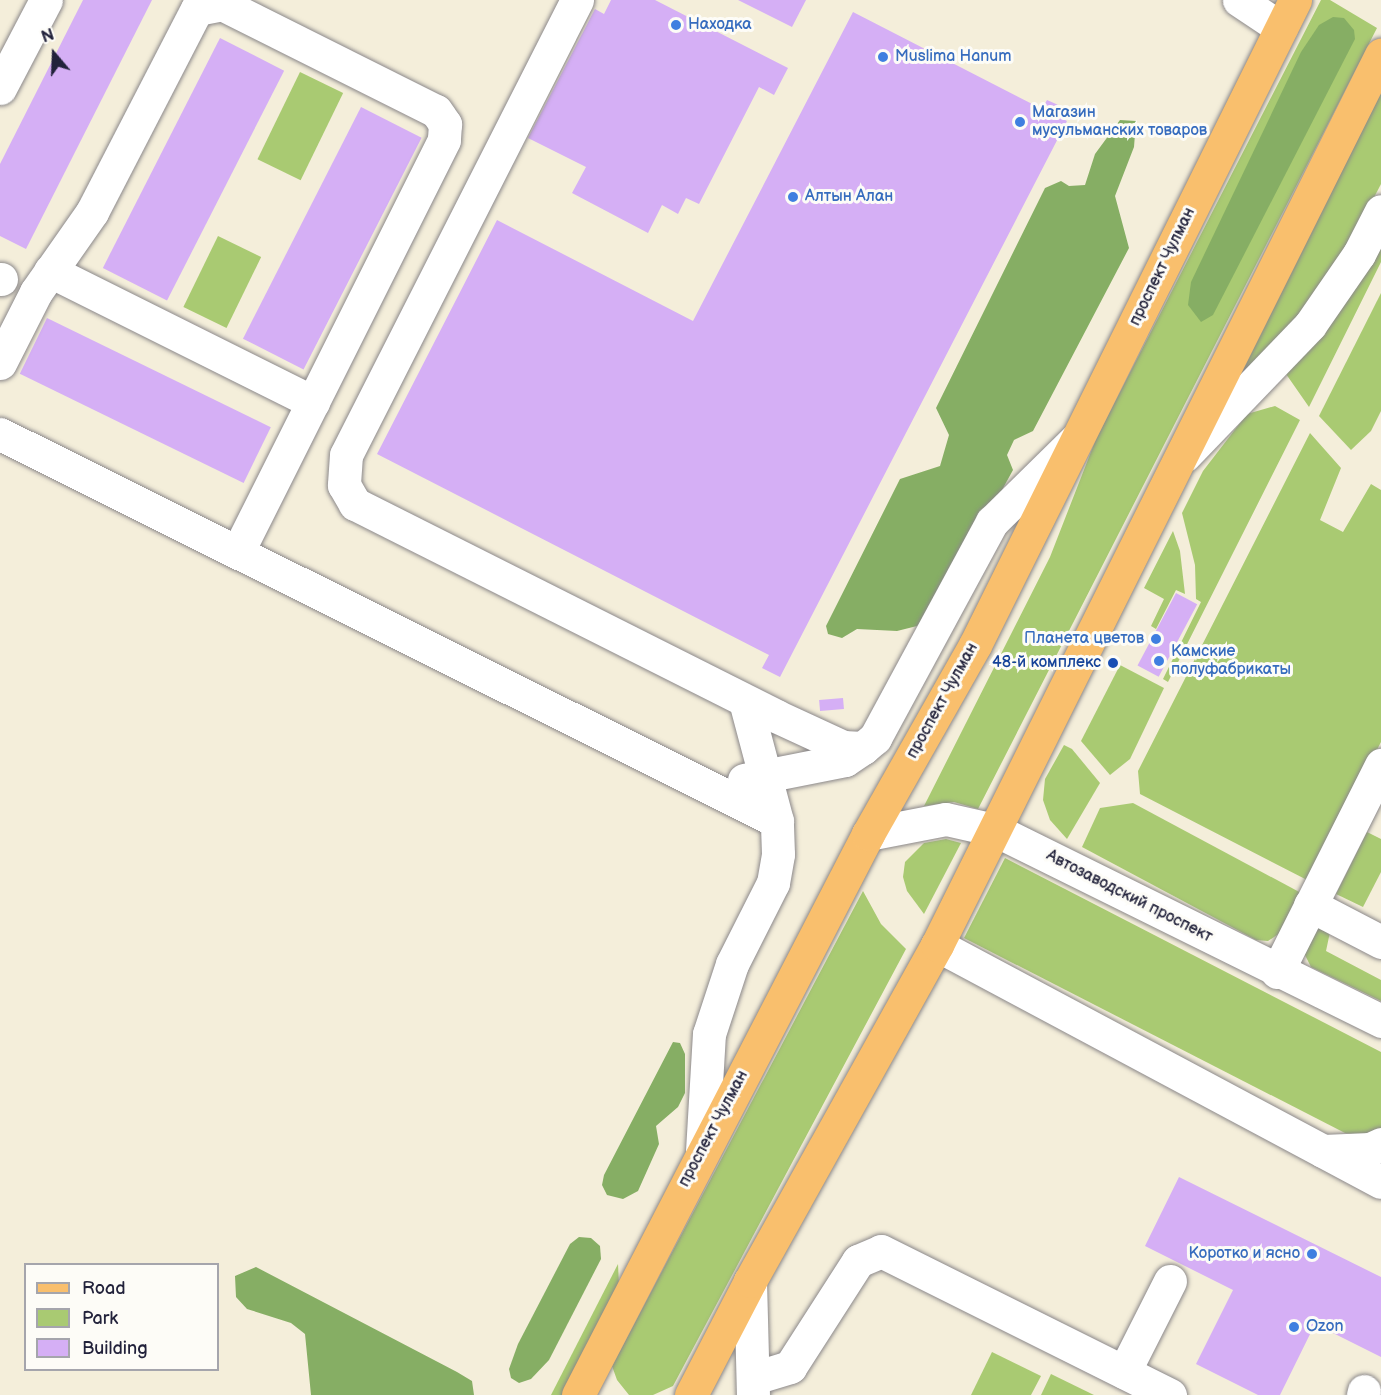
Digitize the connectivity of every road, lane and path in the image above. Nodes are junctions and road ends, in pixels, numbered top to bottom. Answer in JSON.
{"nodes":[{"id":1,"x":46,"y":0,"type":"edge"},
{"id":2,"x":578,"y":0,"type":"edge"},
{"id":3,"x":1239,"y":0,"type":"edge"},
{"id":4,"x":1288,"y":14,"type":"edge"},
{"id":5,"x":1381,"y":55,"type":"edge"},
{"id":6,"x":0,"y":88,"type":"edge"},
{"id":7,"x":1381,"y":211,"type":"edge"},
{"id":8,"x":50,"y":271,"type":"junction"},
{"id":9,"x":0,"y":363,"type":"edge"},
{"id":10,"x":313,"y":402,"type":"junction"},
{"id":11,"x":0,"y":434,"type":"edge"},
{"id":12,"x":1079,"y":435,"type":"junction"},
{"id":13,"x":1175,"y":465,"type":"junction"},
{"id":14,"x":238,"y":552,"type":"junction"},
{"id":15,"x":745,"y":701,"type":"junction"},
{"id":16,"x":863,"y":748,"type":"junction"},
{"id":17,"x":1381,"y":765,"type":"edge"},
{"id":18,"x":766,"y":778,"type":"junction"},
{"id":19,"x":705,"y":785,"type":"junction"},
{"id":20,"x":1374,"y":798,"type":"edge"},
{"id":21,"x":777,"y":821,"type":"junction"},
{"id":22,"x":995,"y":830,"type":"junction"},
{"id":23,"x":868,"y":834,"type":"junction"},
{"id":24,"x":1310,"y":905,"type":"junction"},
{"id":25,"x":1381,"y":942,"type":"edge"},
{"id":26,"x":937,"y":945,"type":"junction"},
{"id":27,"x":1277,"y":972,"type":"junction"},
{"id":28,"x":1380,"y":1021,"type":"edge"},
{"id":29,"x":1381,"y":1144,"type":"edge"},
{"id":30,"x":702,"y":1151,"type":"junction"},
{"id":31,"x":1321,"y":1151,"type":"junction"},
{"id":32,"x":1381,"y":1182,"type":"edge"},
{"id":33,"x":750,"y":1281,"type":"junction"},
{"id":34,"x":1170,"y":1281,"type":"dead end"},
{"id":35,"x":596,"y":1360,"type":"junction"},
{"id":36,"x":1124,"y":1372,"type":"junction"},
{"id":37,"x":754,"y":1386,"type":"edge"},
{"id":38,"x":691,"y":1394,"type":"edge"},
{"id":39,"x":578,"y":1395,"type":"edge"},
{"id":40,"x":601,"y":1395,"type":"edge"},
{"id":41,"x":1170,"y":1395,"type":"edge"}],
"edges":[{"from":1,"to":6,"type":"street"},
{"from":2,"to":15,"type":"street"},
{"from":3,"to":4,"type":"street"},
{"from":4,"to":12,"type":"main road","name":"проспект Чулман"},
{"from":5,"to":13,"type":"main road"},
{"from":7,"to":13,"type":"street"},
{"from":8,"to":9,"type":"street"},
{"from":8,"to":10,"type":"street"},
{"from":8,"to":10,"type":"street"},
{"from":10,"to":14,"type":"street"},
{"from":11,"to":14,"type":"street"},
{"from":12,"to":16,"type":"street"},
{"from":12,"to":23,"type":"main road","name":"проспект Чулман"},
{"from":13,"to":22,"type":"main road"},
{"from":14,"to":19,"type":"street"},
{"from":15,"to":16,"type":"street"},
{"from":15,"to":18,"type":"street"},
{"from":16,"to":18,"type":"street"},
{"from":17,"to":20,"type":"street"},
{"from":18,"to":19,"type":"street"},
{"from":18,"to":21,"type":"street"},
{"from":19,"to":21,"type":"street"},
{"from":20,"to":24,"type":"street"},
{"from":21,"to":30,"type":"street"},
{"from":22,"to":23,"type":"street","name":"Автозаводский проспект"},
{"from":22,"to":26,"type":"main road"},
{"from":22,"to":27,"type":"street","name":"Автозаводский проспект"},
{"from":23,"to":30,"type":"main road","name":"проспект Чулман"},
{"from":24,"to":25,"type":"street"},
{"from":24,"to":27,"type":"street"},
{"from":26,"to":31,"type":"street"},
{"from":26,"to":33,"type":"main road"},
{"from":27,"to":28,"type":"street","name":"Автозаводский проспект"},
{"from":29,"to":31,"type":"street"},
{"from":30,"to":35,"type":"main road","name":"проспект Чулман"},
{"from":31,"to":32,"type":"street"},
{"from":33,"to":37,"type":"street"},
{"from":33,"to":38,"type":"main road"},
{"from":34,"to":36,"type":"street"},
{"from":35,"to":39,"type":"main road","name":"проспект Чулман"},
{"from":35,"to":40,"type":"main road"},
{"from":36,"to":37,"type":"street"},
{"from":36,"to":41,"type":"street"}]}
